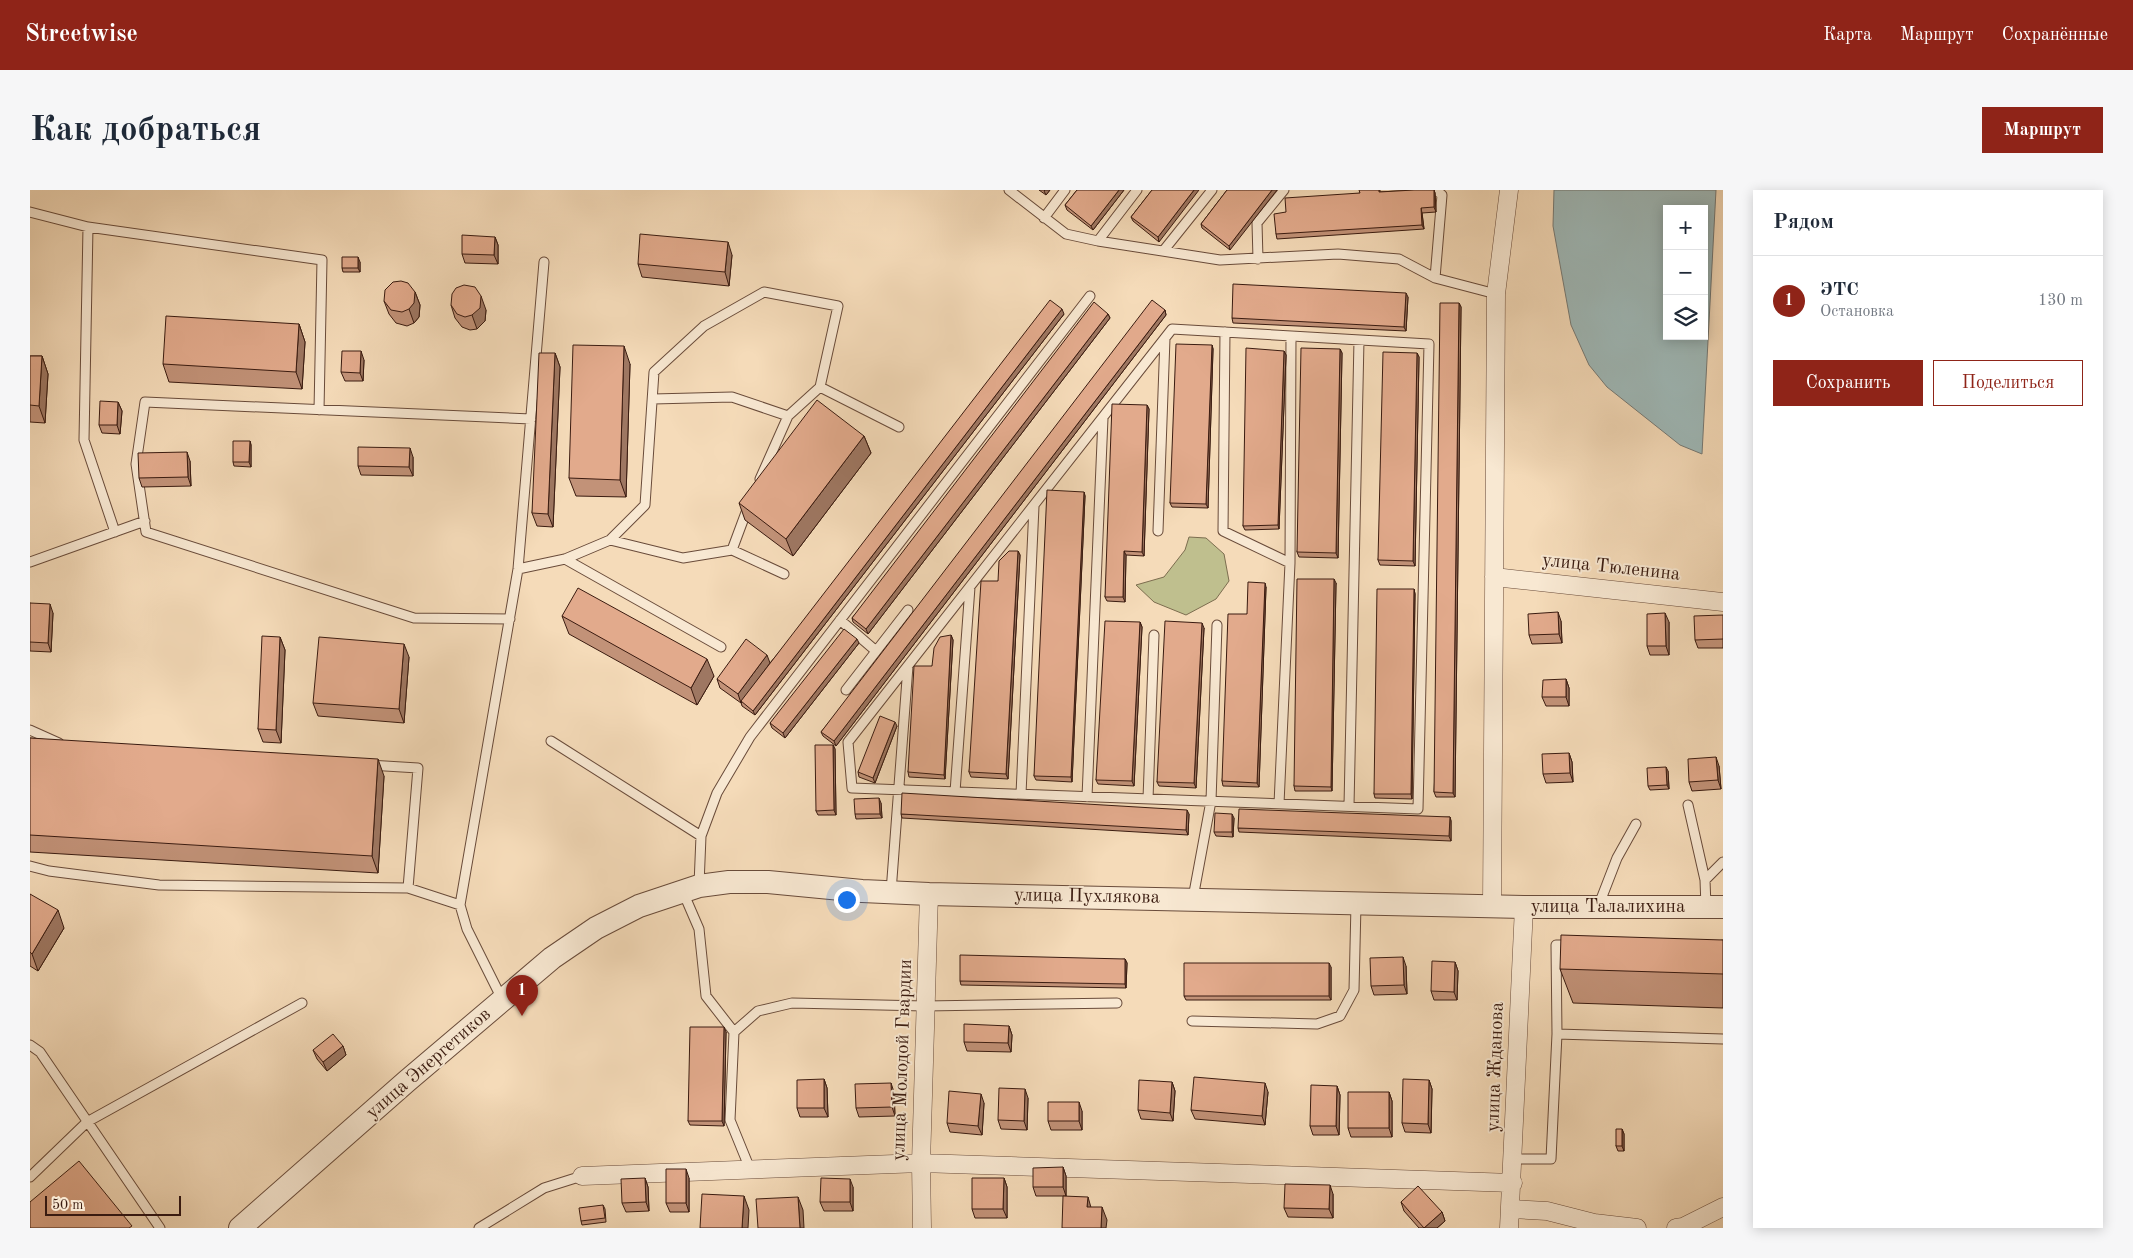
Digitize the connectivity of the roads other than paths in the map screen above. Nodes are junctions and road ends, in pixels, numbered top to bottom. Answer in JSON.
{"nodes":[{"id":1,"x":1009,"y":190,"type":"edge"},
{"id":2,"x":1065,"y":190,"type":"edge"},
{"id":3,"x":1137,"y":190,"type":"edge"},
{"id":4,"x":1212,"y":190,"type":"edge"},
{"id":5,"x":1284,"y":190,"type":"edge"},
{"id":6,"x":1436,"y":190,"type":"edge"},
{"id":7,"x":1510,"y":190,"type":"edge"},
{"id":8,"x":30,"y":212,"type":"edge"},
{"id":9,"x":1044,"y":218,"type":"junction"},
{"id":10,"x":88,"y":227,"type":"junction"},
{"id":11,"x":1098,"y":241,"type":"junction"},
{"id":12,"x":1164,"y":250,"type":"junction"},
{"id":13,"x":1258,"y":259,"type":"junction"},
{"id":14,"x":544,"y":262,"type":"dead end"},
{"id":15,"x":1435,"y":278,"type":"junction"},
{"id":16,"x":1496,"y":294,"type":"junction"},
{"id":17,"x":1090,"y":296,"type":"dead end"},
{"id":18,"x":1225,"y":332,"type":"junction"},
{"id":19,"x":1291,"y":336,"type":"junction"},
{"id":20,"x":1165,"y":338,"type":"junction"},
{"id":21,"x":1359,"y":340,"type":"junction"},
{"id":22,"x":820,"y":387,"type":"junction"},
{"id":23,"x":653,"y":399,"type":"junction"},
{"id":24,"x":319,"y":410,"type":"junction"},
{"id":25,"x":788,"y":416,"type":"junction"},
{"id":26,"x":1103,"y":418,"type":"junction"},
{"id":27,"x":531,"y":420,"type":"junction"},
{"id":28,"x":899,"y":427,"type":"dead end"},
{"id":29,"x":1034,"y":506,"type":"junction"},
{"id":30,"x":144,"y":521,"type":"junction"},
{"id":31,"x":1158,"y":530,"type":"dead end"},
{"id":32,"x":115,"y":532,"type":"junction"},
{"id":33,"x":610,"y":540,"type":"junction"},
{"id":34,"x":732,"y":550,"type":"junction"},
{"id":35,"x":565,"y":559,"type":"junction"},
{"id":36,"x":30,"y":562,"type":"edge"},
{"id":37,"x":1290,"y":563,"type":"junction"},
{"id":38,"x":518,"y":569,"type":"junction"},
{"id":39,"x":784,"y":574,"type":"dead end"},
{"id":40,"x":1494,"y":577,"type":"junction"},
{"id":41,"x":970,"y":587,"type":"junction"},
{"id":42,"x":1723,"y":602,"type":"edge"},
{"id":43,"x":908,"y":610,"type":"dead end"},
{"id":44,"x":510,"y":619,"type":"junction"},
{"id":45,"x":840,"y":620,"type":"junction"},
{"id":46,"x":1217,"y":625,"type":"dead end"},
{"id":47,"x":1154,"y":634,"type":"dead end"},
{"id":48,"x":721,"y":647,"type":"dead end"},
{"id":49,"x":876,"y":651,"type":"junction"},
{"id":50,"x":908,"y":666,"type":"junction"},
{"id":51,"x":846,"y":690,"type":"dead end"},
{"id":52,"x":30,"y":730,"type":"edge"},
{"id":53,"x":551,"y":741,"type":"dead end"},
{"id":54,"x":66,"y":743,"type":"edge"},
{"id":55,"x":359,"y":764,"type":"edge"},
{"id":56,"x":900,"y":790,"type":"junction"},
{"id":57,"x":955,"y":792,"type":"junction"},
{"id":58,"x":1021,"y":794,"type":"junction"},
{"id":59,"x":1087,"y":797,"type":"junction"},
{"id":60,"x":1148,"y":799,"type":"junction"},
{"id":61,"x":1211,"y":801,"type":"junction"},
{"id":62,"x":1279,"y":804,"type":"junction"},
{"id":63,"x":1688,"y":805,"type":"dead end"},
{"id":64,"x":1349,"y":806,"type":"junction"},
{"id":65,"x":1636,"y":824,"type":"dead end"},
{"id":66,"x":701,"y":836,"type":"junction"},
{"id":67,"x":1723,"y":862,"type":"edge"},
{"id":68,"x":30,"y":866,"type":"edge"},
{"id":69,"x":1705,"y":880,"type":"junction"},
{"id":70,"x":408,"y":888,"type":"junction"},
{"id":71,"x":690,"y":888,"type":"junction"},
{"id":72,"x":891,"y":892,"type":"junction"},
{"id":73,"x":929,"y":894,"type":"junction"},
{"id":74,"x":1193,"y":898,"type":"junction"},
{"id":75,"x":1356,"y":904,"type":"junction"},
{"id":76,"x":460,"y":905,"type":"junction"},
{"id":77,"x":1492,"y":906,"type":"junction"},
{"id":78,"x":1524,"y":907,"type":"junction"},
{"id":79,"x":1598,"y":907,"type":"junction"},
{"id":80,"x":1714,"y":907,"type":"edge"},
{"id":81,"x":1585,"y":945,"type":"edge"},
{"id":82,"x":503,"y":1000,"type":"junction"},
{"id":83,"x":302,"y":1003,"type":"dead end"},
{"id":84,"x":1117,"y":1003,"type":"dead end"},
{"id":85,"x":926,"y":1006,"type":"junction"},
{"id":86,"x":1192,"y":1021,"type":"dead end"},
{"id":87,"x":734,"y":1032,"type":"junction"},
{"id":88,"x":1557,"y":1034,"type":"junction"},
{"id":89,"x":1723,"y":1038,"type":"edge"},
{"id":90,"x":30,"y":1044,"type":"edge"},
{"id":91,"x":87,"y":1122,"type":"junction"},
{"id":92,"x":1514,"y":1159,"type":"junction"},
{"id":93,"x":921,"y":1162,"type":"junction"},
{"id":94,"x":750,"y":1169,"type":"junction"},
{"id":95,"x":30,"y":1176,"type":"edge"},
{"id":96,"x":582,"y":1176,"type":"joint"},
{"id":97,"x":1513,"y":1183,"type":"junction"},
{"id":98,"x":1723,"y":1207,"type":"edge"},
{"id":99,"x":1511,"y":1209,"type":"junction"},
{"id":100,"x":160,"y":1228,"type":"edge"},
{"id":101,"x":240,"y":1228,"type":"edge"},
{"id":102,"x":479,"y":1228,"type":"edge"},
{"id":103,"x":922,"y":1228,"type":"edge"},
{"id":104,"x":1510,"y":1228,"type":"edge"},
{"id":105,"x":1637,"y":1228,"type":"edge"},
{"id":106,"x":1676,"y":1228,"type":"edge"}],
"edges":[{"from":1,"to":9,"type":"lane"},
{"from":2,"to":9,"type":"lane"},
{"from":3,"to":11,"type":"lane"},
{"from":4,"to":12,"type":"lane"},
{"from":5,"to":13,"type":"lane"},
{"from":6,"to":15,"type":"lane"},
{"from":7,"to":16,"type":"street"},
{"from":8,"to":10,"type":"lane"},
{"from":9,"to":11,"type":"lane"},
{"from":10,"to":24,"type":"lane"},
{"from":10,"to":32,"type":"lane"},
{"from":11,"to":12,"type":"lane"},
{"from":12,"to":13,"type":"lane"},
{"from":13,"to":15,"type":"lane"},
{"from":14,"to":27,"type":"lane"},
{"from":15,"to":16,"type":"lane"},
{"from":16,"to":40,"type":"street"},
{"from":17,"to":45,"type":"lane"},
{"from":18,"to":19,"type":"lane"},
{"from":18,"to":20,"type":"lane"},
{"from":18,"to":37,"type":"lane"},
{"from":19,"to":21,"type":"lane"},
{"from":19,"to":37,"type":"lane"},
{"from":20,"to":26,"type":"lane"},
{"from":20,"to":31,"type":"lane"},
{"from":21,"to":64,"type":"lane"},
{"from":21,"to":64,"type":"lane"},
{"from":22,"to":23,"type":"lane"},
{"from":22,"to":25,"type":"lane"},
{"from":22,"to":28,"type":"lane"},
{"from":23,"to":25,"type":"lane"},
{"from":23,"to":33,"type":"lane"},
{"from":24,"to":27,"type":"lane"},
{"from":24,"to":30,"type":"lane"},
{"from":25,"to":34,"type":"lane"},
{"from":26,"to":29,"type":"lane"},
{"from":26,"to":59,"type":"lane"},
{"from":27,"to":38,"type":"lane"},
{"from":29,"to":41,"type":"lane"},
{"from":29,"to":58,"type":"lane"},
{"from":30,"to":32,"type":"lane"},
{"from":30,"to":44,"type":"lane"},
{"from":32,"to":36,"type":"lane"},
{"from":33,"to":34,"type":"lane"},
{"from":33,"to":35,"type":"lane"},
{"from":34,"to":39,"type":"lane"},
{"from":35,"to":38,"type":"lane"},
{"from":35,"to":48,"type":"lane"},
{"from":37,"to":62,"type":"lane"},
{"from":38,"to":44,"type":"lane"},
{"from":40,"to":42,"type":"street","name":"улица Тюленина"},
{"from":40,"to":77,"type":"street"},
{"from":41,"to":50,"type":"lane"},
{"from":41,"to":57,"type":"lane"},
{"from":43,"to":49,"type":"lane"},
{"from":44,"to":76,"type":"lane"},
{"from":45,"to":49,"type":"lane"},
{"from":45,"to":66,"type":"lane"},
{"from":46,"to":61,"type":"lane"},
{"from":47,"to":60,"type":"lane"},
{"from":49,"to":51,"type":"lane"},
{"from":50,"to":56,"type":"lane"},
{"from":50,"to":56,"type":"lane"},
{"from":52,"to":54,"type":"lane"},
{"from":53,"to":66,"type":"lane"},
{"from":55,"to":70,"type":"lane"},
{"from":56,"to":57,"type":"lane"},
{"from":56,"to":72,"type":"lane"},
{"from":57,"to":58,"type":"lane"},
{"from":58,"to":59,"type":"lane"},
{"from":59,"to":60,"type":"lane"},
{"from":60,"to":61,"type":"lane"},
{"from":61,"to":62,"type":"lane"},
{"from":61,"to":74,"type":"lane"},
{"from":62,"to":64,"type":"lane"},
{"from":63,"to":69,"type":"lane"},
{"from":65,"to":79,"type":"lane"},
{"from":66,"to":71,"type":"lane"},
{"from":67,"to":69,"type":"lane"},
{"from":68,"to":70,"type":"lane"},
{"from":69,"to":80,"type":"lane"},
{"from":70,"to":76,"type":"lane"},
{"from":71,"to":72,"type":"street","name":"улица Пухлякова"},
{"from":71,"to":82,"type":"street","name":"улица Энергетиков"},
{"from":71,"to":87,"type":"lane"},
{"from":72,"to":73,"type":"street","name":"улица Пухлякова"},
{"from":73,"to":74,"type":"street","name":"улица Пухлякова"},
{"from":73,"to":85,"type":"street","name":"улица Молодой Гвардии"},
{"from":74,"to":75,"type":"street","name":"улица Пухлякова"},
{"from":75,"to":77,"type":"street","name":"улица Пухлякова"},
{"from":75,"to":86,"type":"lane"},
{"from":76,"to":82,"type":"lane"},
{"from":77,"to":78,"type":"street","name":"улица Талалихина"},
{"from":78,"to":79,"type":"street","name":"улица Талалихина"},
{"from":78,"to":92,"type":"street","name":"улица Жданова"},
{"from":79,"to":80,"type":"street","name":"улица Талалихина"},
{"from":81,"to":88,"type":"lane"},
{"from":82,"to":101,"type":"street","name":"улица Энергетиков"},
{"from":83,"to":91,"type":"lane"},
{"from":84,"to":85,"type":"lane"},
{"from":85,"to":87,"type":"lane"},
{"from":85,"to":93,"type":"street","name":"улица Молодой Гвардии"},
{"from":87,"to":94,"type":"lane"},
{"from":88,"to":89,"type":"lane"},
{"from":88,"to":92,"type":"lane"},
{"from":90,"to":91,"type":"lane"},
{"from":91,"to":95,"type":"lane"},
{"from":91,"to":100,"type":"lane"},
{"from":92,"to":97,"type":"street","name":"улица Жданова"},
{"from":93,"to":94,"type":"street"},
{"from":93,"to":97,"type":"street"},
{"from":93,"to":103,"type":"street","name":"улица Молодой Гвардии"},
{"from":94,"to":96,"type":"street"},
{"from":96,"to":102,"type":"lane"},
{"from":97,"to":99,"type":"street","name":"улица Жданова"},
{"from":98,"to":106,"type":"street"},
{"from":99,"to":104,"type":"street","name":"улица Жданова"},
{"from":99,"to":105,"type":"street"}]}
